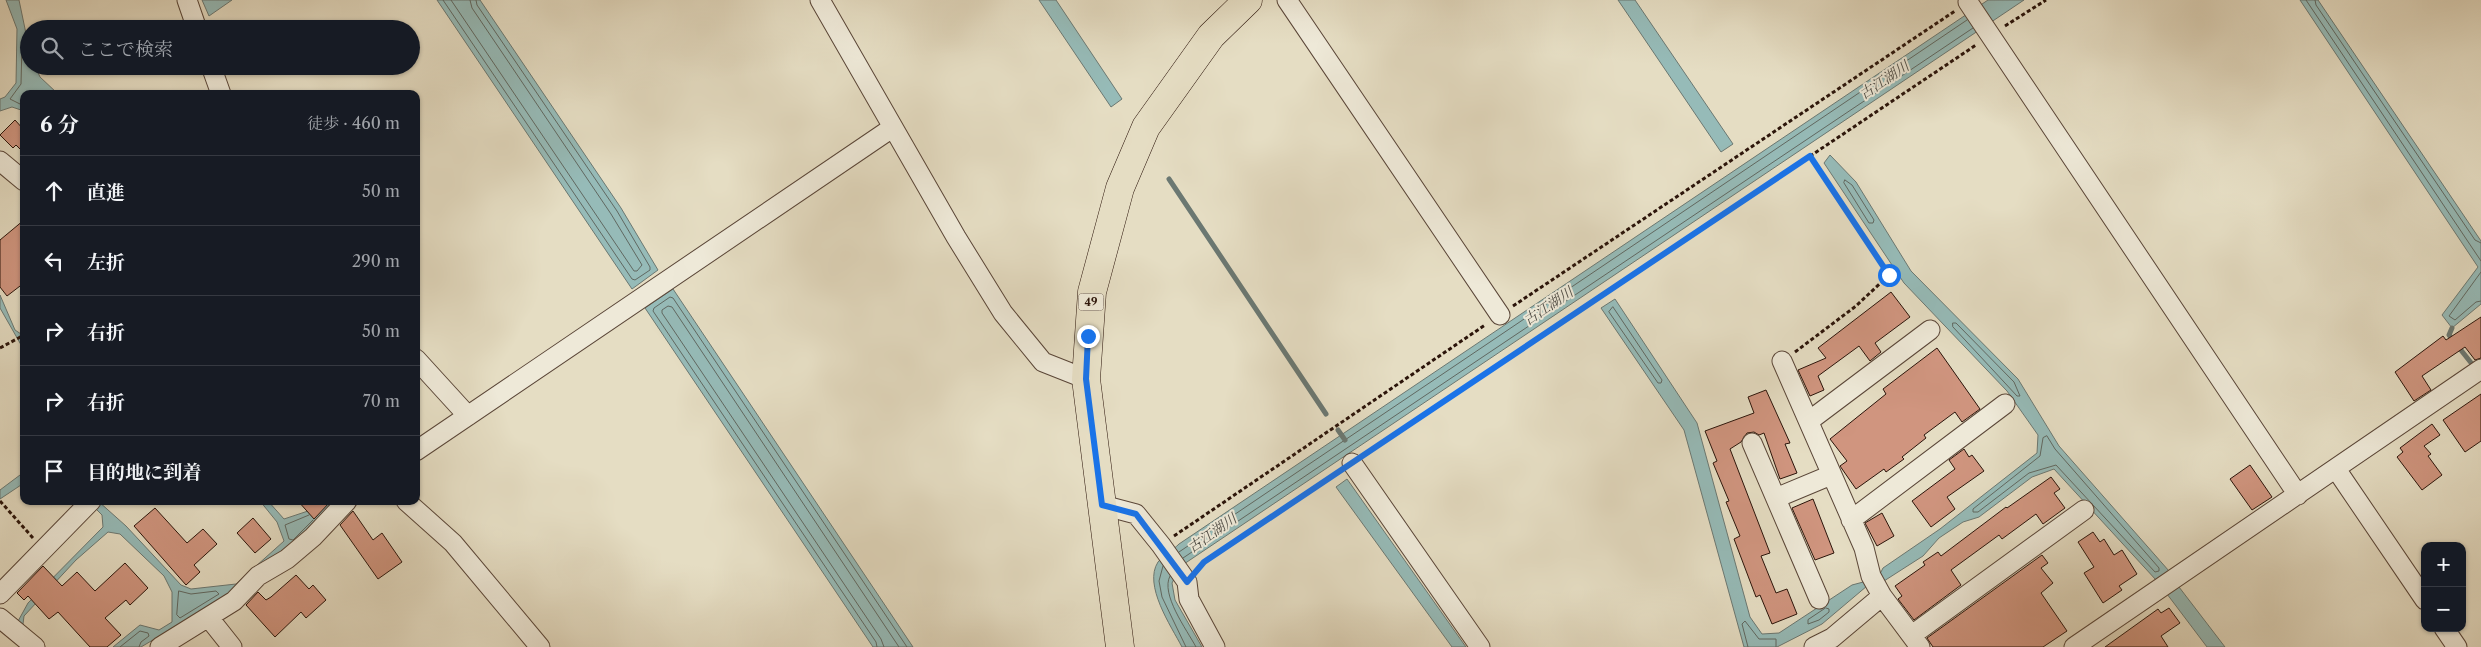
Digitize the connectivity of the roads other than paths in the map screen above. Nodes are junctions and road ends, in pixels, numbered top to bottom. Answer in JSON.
{"nodes":[{"id":1,"x":187,"y":0,"type":"edge"},
{"id":2,"x":820,"y":0,"type":"edge"},
{"id":3,"x":1248,"y":0,"type":"edge"},
{"id":4,"x":1287,"y":0,"type":"edge"},
{"id":5,"x":1968,"y":1,"type":"edge"},
{"id":6,"x":194,"y":20,"type":"edge"},
{"id":7,"x":214,"y":75,"type":"edge"},
{"id":8,"x":220,"y":90,"type":"edge"},
{"id":9,"x":892,"y":128,"type":"junction"},
{"id":10,"x":0,"y":160,"type":"edge"},
{"id":11,"x":20,"y":178,"type":"edge"},
{"id":12,"x":1500,"y":314,"type":"road end"},
{"id":13,"x":1930,"y":330,"type":"dead end"},
{"id":14,"x":1782,"y":361,"type":"road end"},
{"id":15,"x":420,"y":363,"type":"edge"},
{"id":16,"x":2481,"y":369,"type":"edge"},
{"id":17,"x":1086,"y":379,"type":"junction"},
{"id":18,"x":2005,"y":404,"type":"dead end"},
{"id":19,"x":468,"y":416,"type":"junction"},
{"id":20,"x":1809,"y":421,"type":"junction"},
{"id":21,"x":1752,"y":443,"type":"dead end"},
{"id":22,"x":420,"y":448,"type":"edge"},
{"id":23,"x":1352,"y":463,"type":"road end"},
{"id":24,"x":2336,"y":469,"type":"junction"},
{"id":25,"x":1831,"y":475,"type":"junction"},
{"id":26,"x":2298,"y":495,"type":"junction"},
{"id":27,"x":1776,"y":498,"type":"junction"},
{"id":28,"x":87,"y":505,"type":"edge"},
{"id":29,"x":344,"y":505,"type":"edge"},
{"id":30,"x":410,"y":505,"type":"edge"},
{"id":31,"x":1102,"y":505,"type":"junction"},
{"id":32,"x":2084,"y":510,"type":"dead end"},
{"id":33,"x":1851,"y":520,"type":"junction"},
{"id":34,"x":1876,"y":586,"type":"junction"},
{"id":35,"x":0,"y":594,"type":"edge"},
{"id":36,"x":2421,"y":594,"type":"edge"},
{"id":37,"x":1819,"y":598,"type":"dead end"},
{"id":38,"x":0,"y":618,"type":"edge"},
{"id":39,"x":209,"y":618,"type":"junction"},
{"id":40,"x":2447,"y":632,"type":"edge"},
{"id":41,"x":1916,"y":641,"type":"edge"},
{"id":42,"x":34,"y":646,"type":"edge"},
{"id":43,"x":160,"y":647,"type":"edge"},
{"id":44,"x":232,"y":647,"type":"edge"},
{"id":45,"x":540,"y":647,"type":"edge"},
{"id":46,"x":1120,"y":647,"type":"edge"},
{"id":47,"x":1215,"y":647,"type":"edge"},
{"id":48,"x":1480,"y":647,"type":"edge"},
{"id":49,"x":1814,"y":647,"type":"edge"},
{"id":50,"x":2074,"y":647,"type":"edge"},
{"id":51,"x":2457,"y":647,"type":"edge"}],
"edges":[{"from":1,"to":6,"type":"street"},
{"from":2,"to":9,"type":"street"},
{"from":3,"to":17,"type":"main road","number":"49"},
{"from":4,"to":12,"type":"street"},
{"from":5,"to":26,"type":"street"},
{"from":7,"to":8,"type":"street"},
{"from":9,"to":17,"type":"street"},
{"from":9,"to":19,"type":"street"},
{"from":10,"to":11,"type":"street"},
{"from":13,"to":20,"type":"street"},
{"from":14,"to":20,"type":"street"},
{"from":15,"to":19,"type":"street"},
{"from":16,"to":24,"type":"street"},
{"from":17,"to":31,"type":"main road","number":"49"},
{"from":18,"to":33,"type":"street"},
{"from":19,"to":22,"type":"street"},
{"from":20,"to":25,"type":"street"},
{"from":21,"to":27,"type":"street"},
{"from":23,"to":48,"type":"street"},
{"from":24,"to":26,"type":"street"},
{"from":24,"to":36,"type":"street"},
{"from":25,"to":27,"type":"street"},
{"from":25,"to":33,"type":"street"},
{"from":26,"to":50,"type":"street"},
{"from":27,"to":37,"type":"street"},
{"from":28,"to":35,"type":"street"},
{"from":29,"to":39,"type":"street"},
{"from":30,"to":45,"type":"street"},
{"from":31,"to":46,"type":"main road","number":"49"},
{"from":31,"to":47,"type":"street"},
{"from":32,"to":41,"type":"street"},
{"from":33,"to":34,"type":"street"},
{"from":34,"to":41,"type":"street"},
{"from":34,"to":49,"type":"street"},
{"from":38,"to":42,"type":"street"},
{"from":39,"to":43,"type":"street"},
{"from":39,"to":44,"type":"street"},
{"from":40,"to":51,"type":"street"}]}
